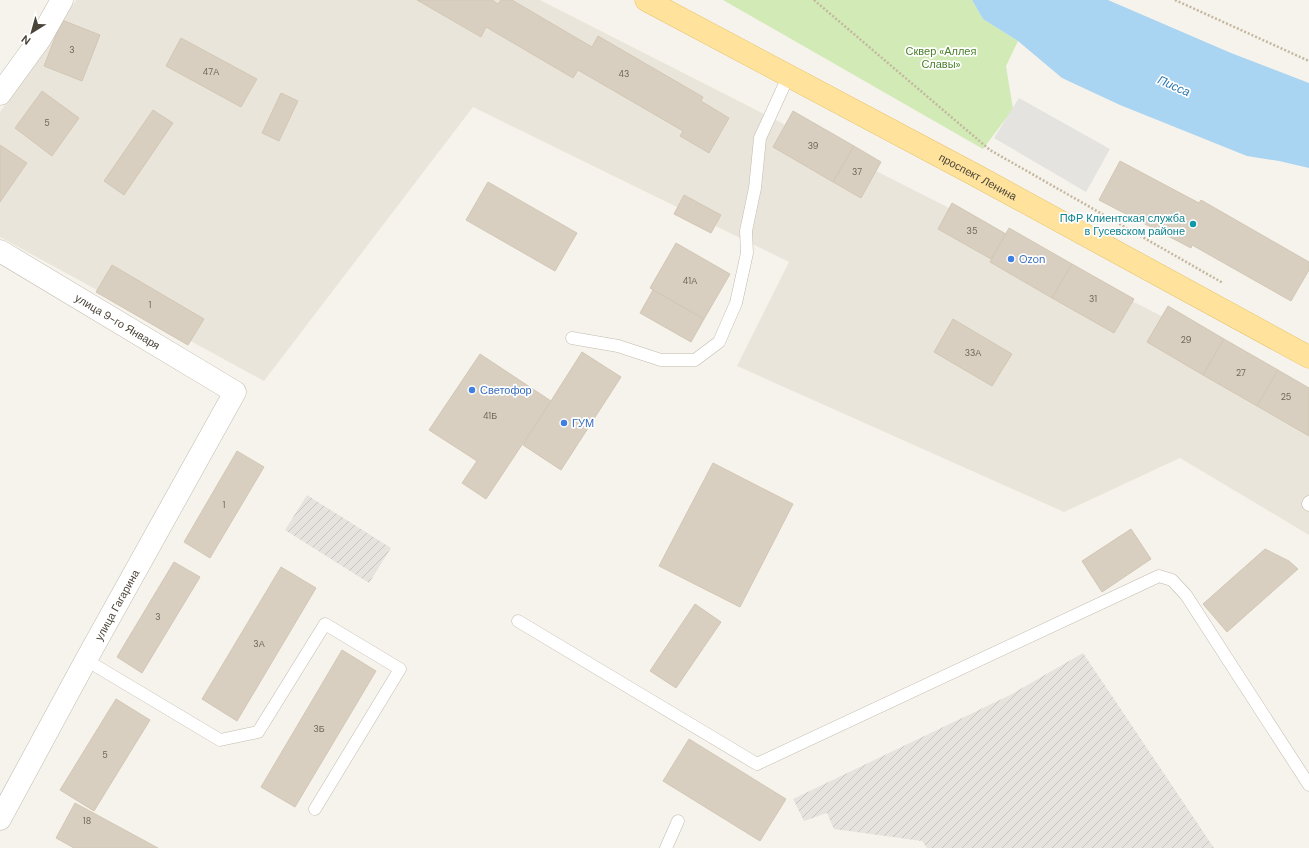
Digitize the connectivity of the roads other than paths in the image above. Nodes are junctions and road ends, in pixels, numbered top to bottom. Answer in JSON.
{"nodes":[{"id":1,"x":62,"y":0,"type":"edge"},
{"id":2,"x":646,"y":0,"type":"edge"},
{"id":3,"x":788,"y":77,"type":"junction"},
{"id":4,"x":0,"y":94,"type":"edge"},
{"id":5,"x":0,"y":251,"type":"edge"},
{"id":6,"x":572,"y":338,"type":"dead end"},
{"id":7,"x":1309,"y":357,"type":"edge"},
{"id":8,"x":235,"y":392,"type":"joint"},
{"id":9,"x":1309,"y":502,"type":"edge"},
{"id":10,"x":1309,"y":505,"type":"edge"},
{"id":11,"x":518,"y":621,"type":"dead end"},
{"id":12,"x":86,"y":660,"type":"junction"},
{"id":13,"x":1309,"y":785,"type":"edge"},
{"id":14,"x":315,"y":809,"type":"dead end"},
{"id":15,"x":0,"y":819,"type":"edge"},
{"id":16,"x":678,"y":821,"type":"dead end"},
{"id":17,"x":666,"y":848,"type":"edge"}],
"edges":[{"from":1,"to":4,"type":"street"},
{"from":2,"to":3,"type":"main road","name":"проспект Ленина"},
{"from":3,"to":6,"type":"lane"},
{"from":3,"to":7,"type":"main road","name":"проспект Ленина"},
{"from":5,"to":8,"type":"street","name":"улица 9-го Января"},
{"from":8,"to":12,"type":"street","name":"улица Гагарина"},
{"from":9,"to":10,"type":"lane"},
{"from":11,"to":13,"type":"lane"},
{"from":12,"to":14,"type":"lane"},
{"from":12,"to":15,"type":"street","name":"улица Гагарина"},
{"from":16,"to":17,"type":"lane"}]}
